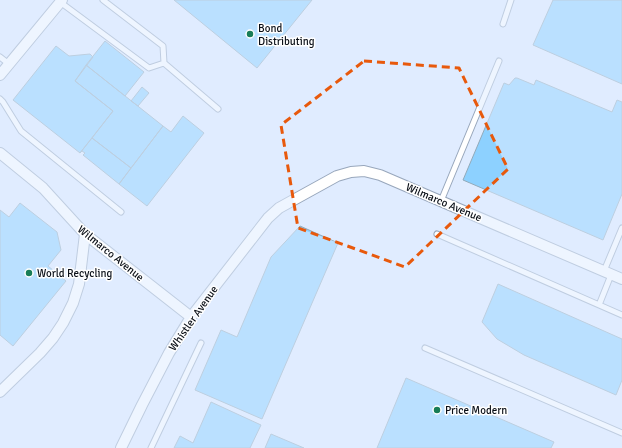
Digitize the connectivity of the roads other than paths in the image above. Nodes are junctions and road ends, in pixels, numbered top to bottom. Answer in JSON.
{"nodes":[{"id":1,"x":103,"y":0,"type":"edge"},
{"id":2,"x":511,"y":0,"type":"edge"},
{"id":3,"x":61,"y":1,"type":"edge"},
{"id":4,"x":503,"y":24,"type":"dead end"},
{"id":5,"x":0,"y":56,"type":"edge"},
{"id":6,"x":499,"y":61,"type":"dead end"},
{"id":7,"x":164,"y":63,"type":"junction"},
{"id":8,"x":9,"y":64,"type":"junction"},
{"id":9,"x":0,"y":74,"type":"edge"},
{"id":10,"x":0,"y":99,"type":"edge"},
{"id":11,"x":218,"y":109,"type":"dead end"},
{"id":12,"x":0,"y":153,"type":"edge"},
{"id":13,"x":441,"y":201,"type":"junction"},
{"id":14,"x":121,"y":212,"type":"dead end"},
{"id":15,"x":268,"y":218,"type":"joint"},
{"id":16,"x":622,"y":228,"type":"edge"},
{"id":17,"x":85,"y":234,"type":"junction"},
{"id":18,"x":437,"y":234,"type":"dead end"},
{"id":19,"x":608,"y":273,"type":"junction"},
{"id":20,"x":622,"y":279,"type":"edge"},
{"id":21,"x":599,"y":305,"type":"junction"},
{"id":22,"x":622,"y":315,"type":"edge"},
{"id":23,"x":191,"y":317,"type":"junction"},
{"id":24,"x":202,"y":343,"type":"dead end"},
{"id":25,"x":425,"y":348,"type":"dead end"},
{"id":26,"x":1,"y":388,"type":"edge"},
{"id":27,"x":622,"y":433,"type":"edge"},
{"id":28,"x":121,"y":448,"type":"edge"},
{"id":29,"x":151,"y":448,"type":"edge"}],
"edges":[{"from":1,"to":7,"type":"lane"},
{"from":2,"to":4,"type":"lane"},
{"from":3,"to":7,"type":"lane"},
{"from":3,"to":8,"type":"street"},
{"from":5,"to":8,"type":"lane"},
{"from":6,"to":13,"type":"lane"},
{"from":7,"to":11,"type":"lane"},
{"from":8,"to":9,"type":"street"},
{"from":10,"to":14,"type":"lane"},
{"from":12,"to":17,"type":"street","name":"Wilmarco Avenue"},
{"from":13,"to":15,"type":"street","name":"Wilmarco Avenue"},
{"from":13,"to":19,"type":"street","name":"Wilmarco Avenue"},
{"from":15,"to":23,"type":"street","name":"Whistler Avenue"},
{"from":16,"to":19,"type":"lane"},
{"from":17,"to":23,"type":"street","name":"Wilmarco Avenue"},
{"from":17,"to":26,"type":"street"},
{"from":18,"to":21,"type":"lane"},
{"from":19,"to":20,"type":"street","name":"Wilmarco Avenue"},
{"from":19,"to":21,"type":"lane"},
{"from":21,"to":22,"type":"lane"},
{"from":23,"to":28,"type":"street","name":"Whistler Avenue"},
{"from":24,"to":29,"type":"lane"},
{"from":25,"to":27,"type":"lane"}]}
